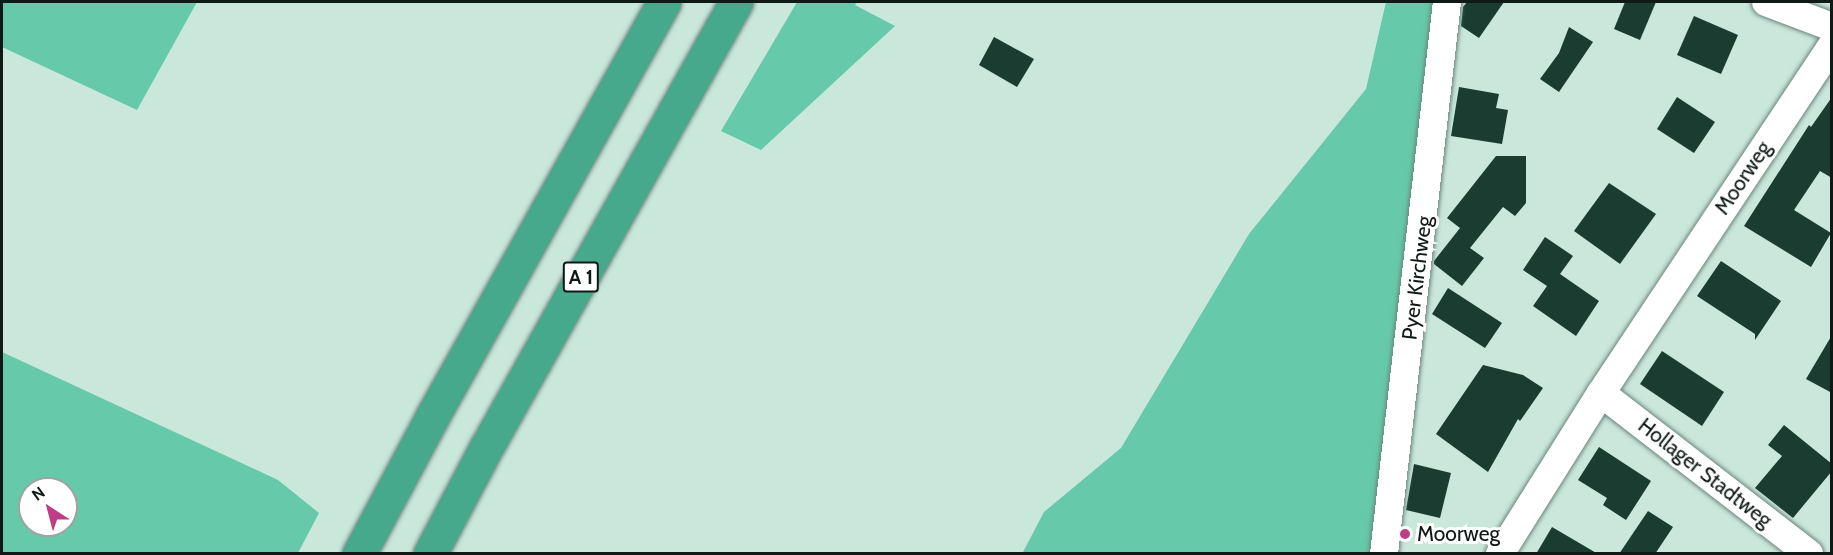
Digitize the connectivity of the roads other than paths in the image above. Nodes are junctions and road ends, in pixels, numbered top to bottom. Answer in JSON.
{"nodes":[{"id":1,"x":664,"y":2,"type":"edge"},
{"id":2,"x":736,"y":2,"type":"edge"},
{"id":3,"x":1447,"y":2,"type":"edge"},
{"id":4,"x":1766,"y":2,"type":"edge"},
{"id":5,"x":1832,"y":27,"type":"edge"},
{"id":6,"x":1832,"y":45,"type":"edge"},
{"id":7,"x":1601,"y":393,"type":"junction"},
{"id":8,"x":359,"y":554,"type":"edge"},
{"id":9,"x":430,"y":554,"type":"edge"},
{"id":10,"x":1384,"y":554,"type":"edge"},
{"id":11,"x":1500,"y":554,"type":"edge"},
{"id":12,"x":1809,"y":554,"type":"edge"}],
"edges":[{"from":1,"to":8,"type":"highway"},
{"from":2,"to":9,"type":"highway","number":"A 1"},
{"from":3,"to":10,"type":"street","name":"Pyer Kirchweg"},
{"from":4,"to":5,"type":"street"},
{"from":6,"to":7,"type":"street","name":"Moorweg"},
{"from":7,"to":11,"type":"street","name":"Moorweg"},
{"from":7,"to":12,"type":"street","name":"Hollager Stadtweg"}]}
